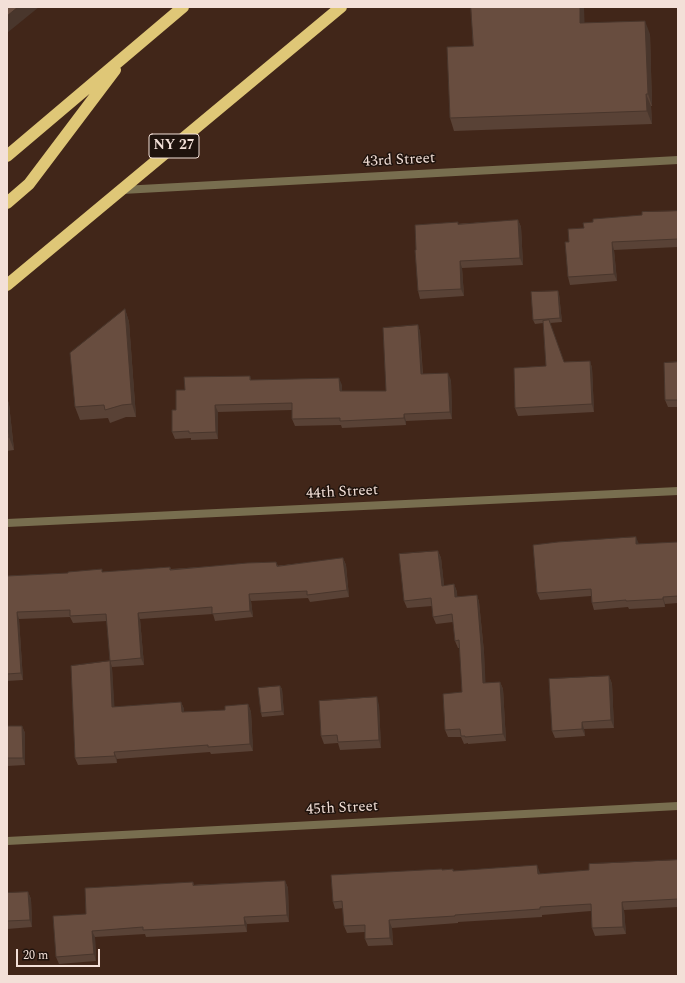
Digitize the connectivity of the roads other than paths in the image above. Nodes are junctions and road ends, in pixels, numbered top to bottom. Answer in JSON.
{"nodes":[{"id":1,"x":183,"y":7,"type":"edge"},
{"id":2,"x":340,"y":7,"type":"edge"},
{"id":3,"x":129,"y":52,"type":"junction"},
{"id":4,"x":7,"y":156,"type":"edge"},
{"id":5,"x":678,"y":160,"type":"edge"},
{"id":6,"x":121,"y":190,"type":"junction"},
{"id":7,"x":7,"y":203,"type":"edge"},
{"id":8,"x":7,"y":285,"type":"edge"},
{"id":9,"x":678,"y":491,"type":"edge"},
{"id":10,"x":7,"y":523,"type":"edge"},
{"id":11,"x":678,"y":806,"type":"edge"},
{"id":12,"x":7,"y":841,"type":"edge"}],
"edges":[{"from":1,"to":3,"type":"highway"},
{"from":2,"to":6,"type":"highway","number":"NY 27"},
{"from":3,"to":4,"type":"highway"},
{"from":3,"to":7,"type":"highway"},
{"from":5,"to":6,"type":"street","name":"43rd Street"},
{"from":6,"to":8,"type":"highway","number":"NY 27"},
{"from":9,"to":10,"type":"street","name":"44th Street"},
{"from":11,"to":12,"type":"street","name":"45th Street"}]}
